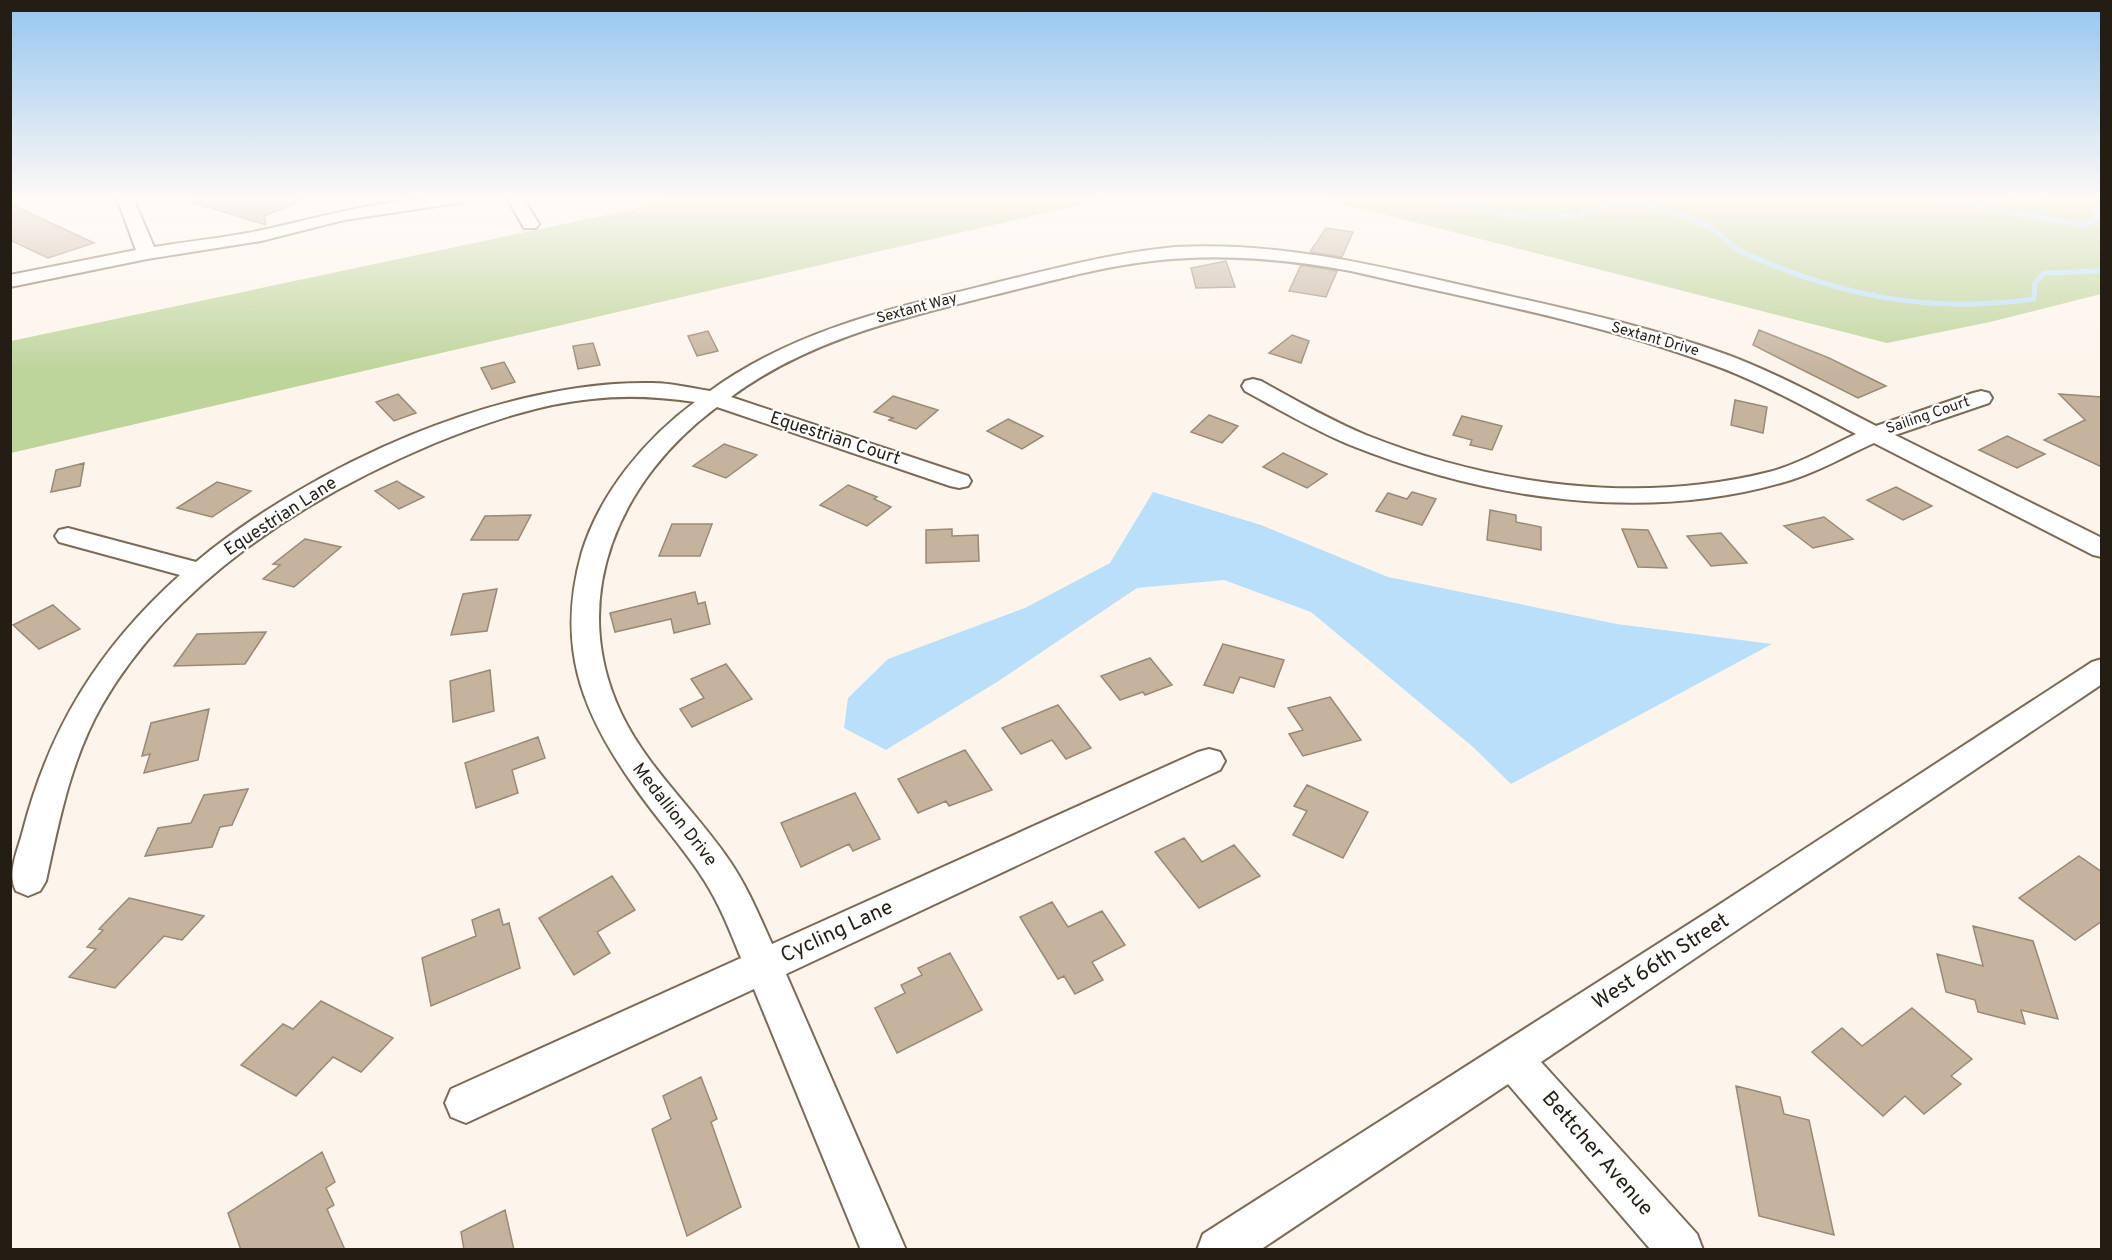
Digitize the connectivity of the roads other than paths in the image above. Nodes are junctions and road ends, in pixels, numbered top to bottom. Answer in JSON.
{"nodes":[{"id":1,"x":128,"y":257,"type":"edge"},
{"id":2,"x":1147,"y":257,"type":"edge"},
{"id":3,"x":1296,"y":257,"type":"edge"},
{"id":4,"x":10,"y":281,"type":"edge"},
{"id":5,"x":1253,"y":386,"type":"dead end"},
{"id":6,"x":712,"y":398,"type":"junction"},
{"id":7,"x":1981,"y":398,"type":"dead end"},
{"id":8,"x":1876,"y":434,"type":"junction"},
{"id":9,"x":959,"y":481,"type":"dead end"},
{"id":10,"x":68,"y":536,"type":"dead end"},
{"id":11,"x":2102,"y":549,"type":"edge"},
{"id":12,"x":200,"y":573,"type":"junction"},
{"id":13,"x":2102,"y":669,"type":"edge"},
{"id":14,"x":1209,"y":761,"type":"dead end"},
{"id":15,"x":28,"y":881,"type":"dead end"},
{"id":16,"x":763,"y":966,"type":"junction"},
{"id":17,"x":1512,"y":1059,"type":"junction"},
{"id":18,"x":466,"y":1103,"type":"dead end"},
{"id":19,"x":884,"y":1250,"type":"edge"},
{"id":20,"x":1219,"y":1250,"type":"edge"},
{"id":21,"x":1681,"y":1250,"type":"edge"}],
"edges":[{"from":1,"to":4,"type":"street"},
{"from":2,"to":6,"type":"street","name":"Sextant Way"},
{"from":3,"to":8,"type":"street","name":"Sextant Drive"},
{"from":5,"to":8,"type":"street","name":"Sailing Court"},
{"from":6,"to":9,"type":"street","name":"Equestrian Court"},
{"from":6,"to":12,"type":"street","name":"Equestrian Lane"},
{"from":6,"to":16,"type":"street","name":"Medallion Drive"},
{"from":7,"to":8,"type":"street","name":"Sailing Court"},
{"from":8,"to":11,"type":"street","name":"Sextant Drive"},
{"from":10,"to":12,"type":"street"},
{"from":12,"to":15,"type":"street","name":"Equestrian Lane"},
{"from":13,"to":17,"type":"street","name":"West 66th Street"},
{"from":14,"to":16,"type":"street","name":"Cycling Lane"},
{"from":16,"to":18,"type":"street","name":"Cycling Lane"},
{"from":16,"to":19,"type":"street","name":"Medallion Drive"},
{"from":17,"to":20,"type":"street","name":"West 66th Street"},
{"from":17,"to":21,"type":"street","name":"Bettcher Avenue"}]}
